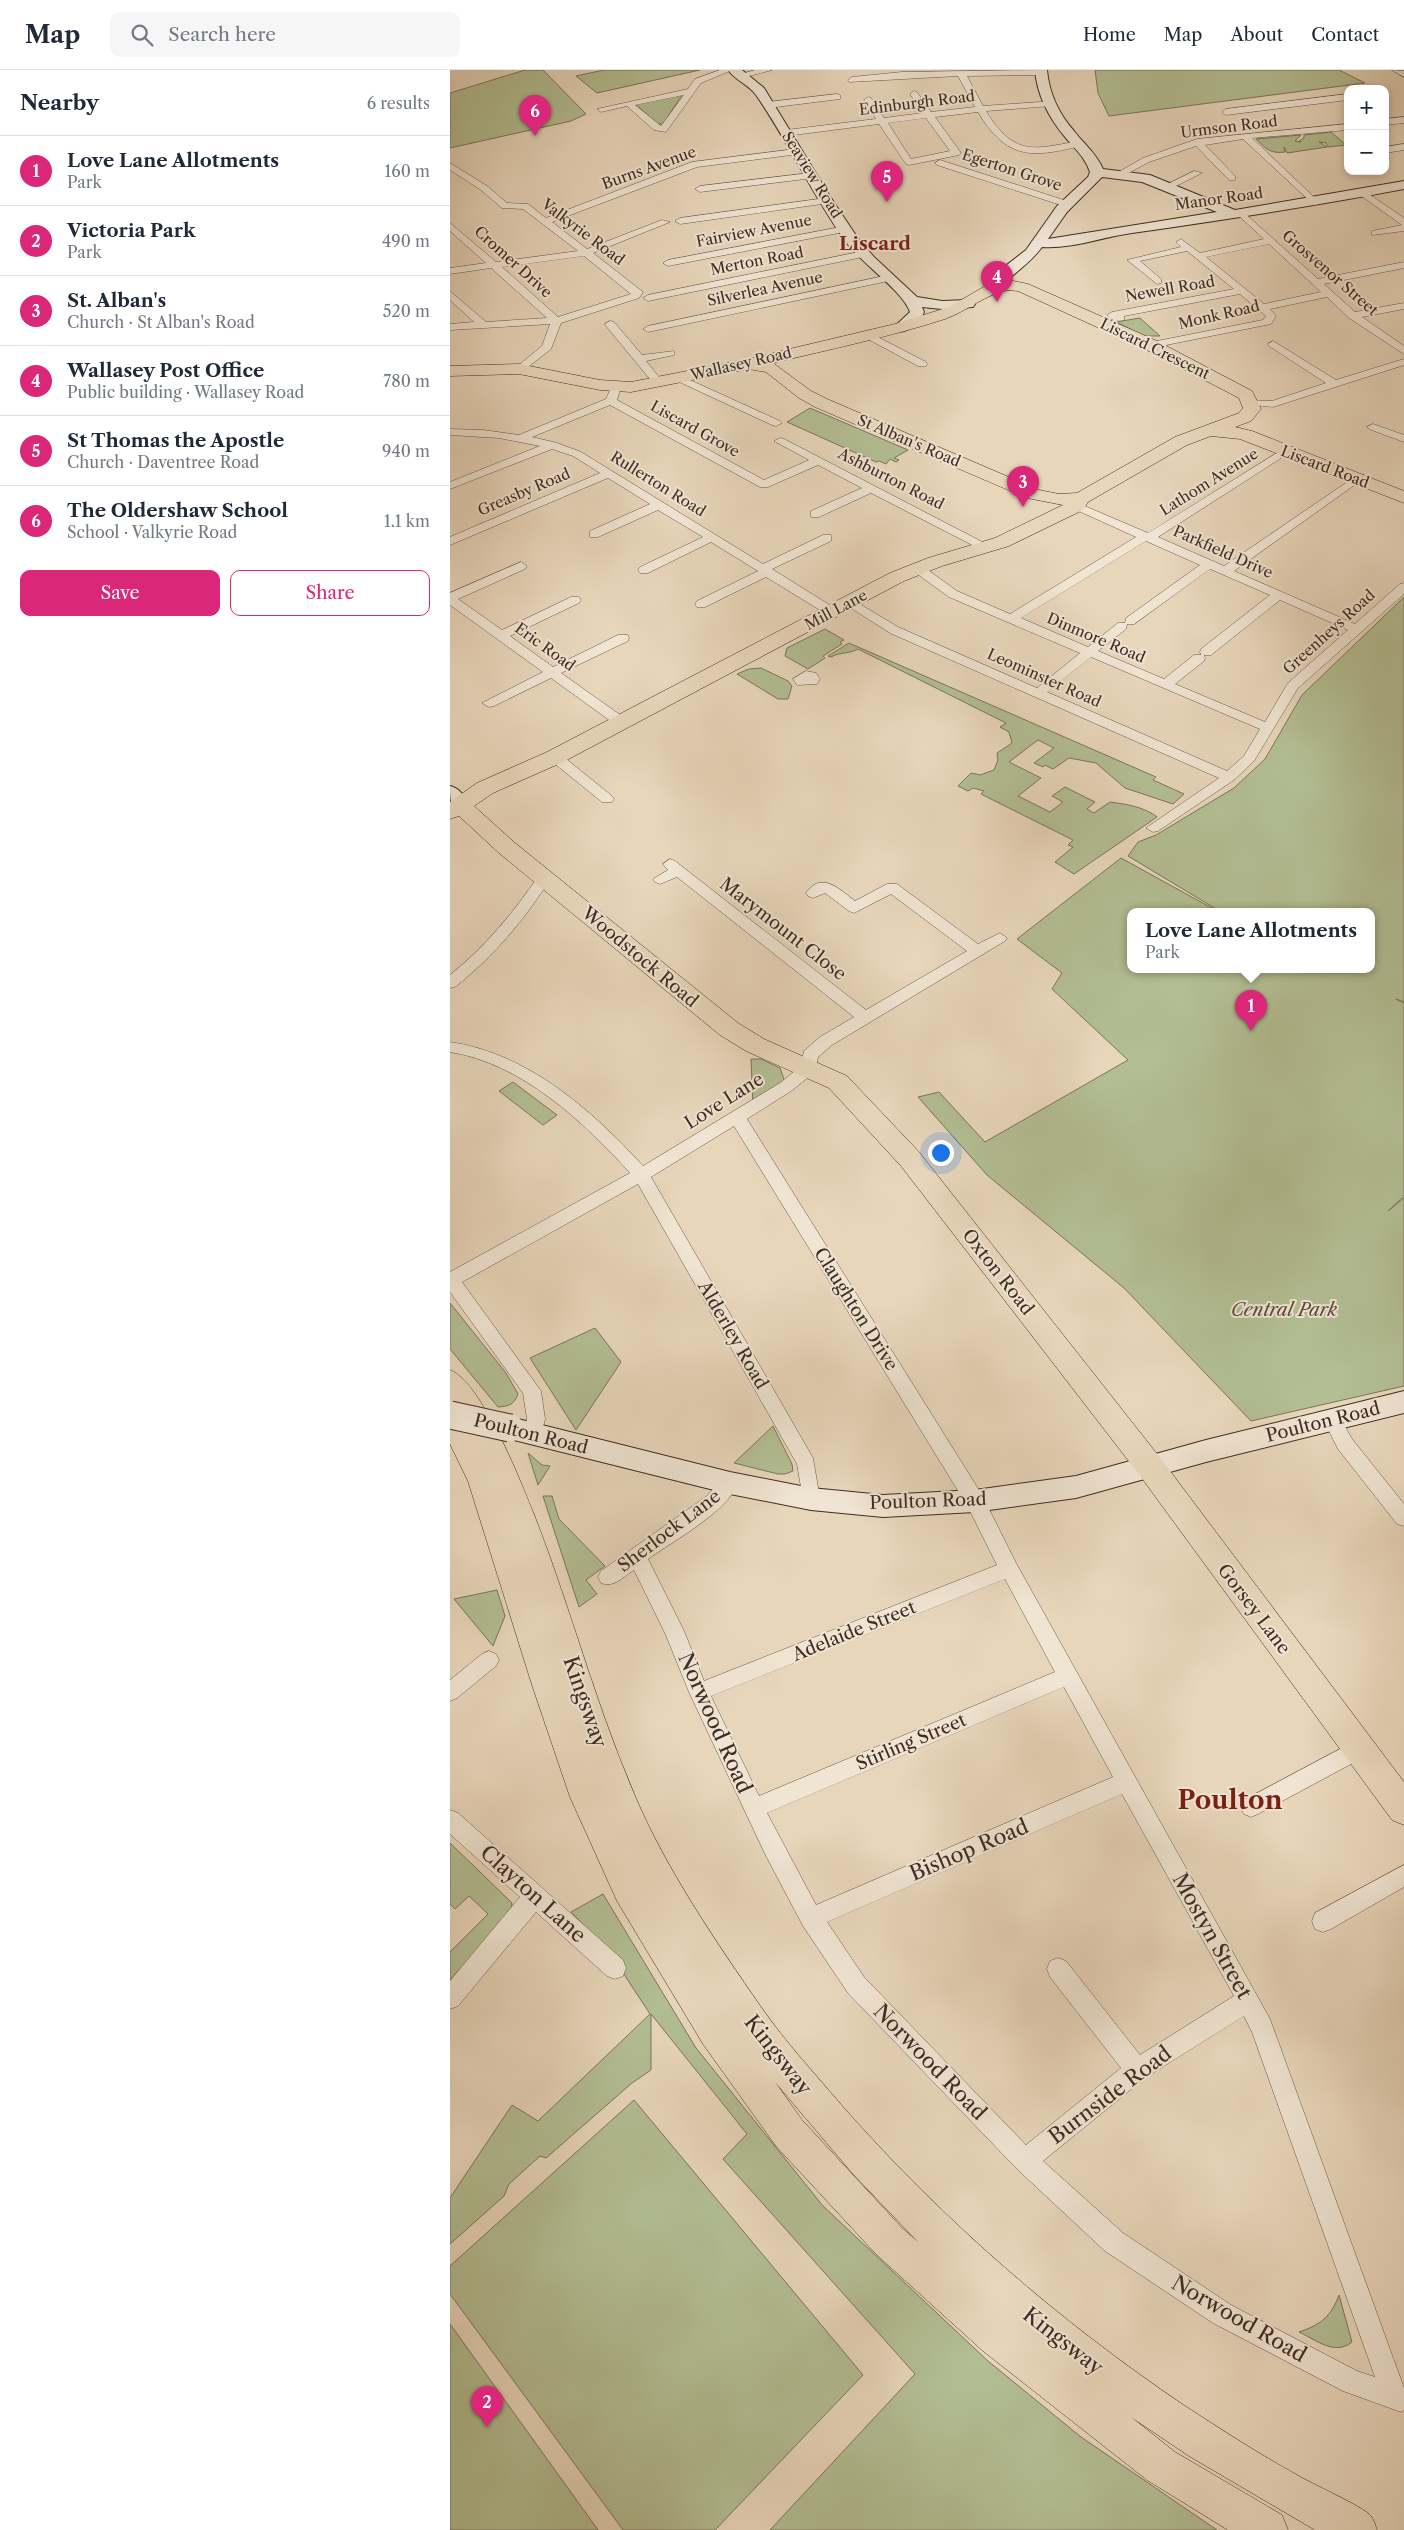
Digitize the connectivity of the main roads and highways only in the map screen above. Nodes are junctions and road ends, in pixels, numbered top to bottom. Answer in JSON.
{"nodes":[{"id":1,"x":1041,"y":71,"type":"edge"},
{"id":2,"x":738,"y":73,"type":"edge"},
{"id":3,"x":1097,"y":172,"type":"junction"},
{"id":4,"x":1404,"y":185,"type":"edge"},
{"id":5,"x":1238,"y":213,"type":"junction"},
{"id":6,"x":1039,"y":243,"type":"junction"},
{"id":7,"x":1015,"y":268,"type":"junction"},
{"id":8,"x":993,"y":288,"type":"junction"},
{"id":9,"x":1022,"y":288,"type":"junction"},
{"id":10,"x":913,"y":301,"type":"junction"},
{"id":11,"x":968,"y":304,"type":"junction"},
{"id":12,"x":900,"y":328,"type":"junction"},
{"id":13,"x":781,"y":363,"type":"junction"},
{"id":14,"x":743,"y":365,"type":"joint"},
{"id":15,"x":450,"y":370,"type":"edge"},
{"id":16,"x":1247,"y":409,"type":"junction"},
{"id":17,"x":1203,"y":431,"type":"junction"},
{"id":18,"x":1246,"y":436,"type":"junction"},
{"id":19,"x":1404,"y":497,"type":"edge"},
{"id":20,"x":1046,"y":498,"type":"junction"},
{"id":21,"x":1079,"y":502,"type":"junction"},
{"id":22,"x":1046,"y":519,"type":"junction"},
{"id":23,"x":453,"y":803,"type":"edge"},
{"id":24,"x":838,"y":1082,"type":"joint"},
{"id":25,"x":450,"y":1381,"type":"edge"},
{"id":26,"x":1404,"y":1402,"type":"edge"},
{"id":27,"x":450,"y":1415,"type":"edge"},
{"id":28,"x":450,"y":1420,"type":"edge"},
{"id":29,"x":1151,"y":1468,"type":"junction"},
{"id":30,"x":1404,"y":1809,"type":"edge"},
{"id":31,"x":1267,"y":2530,"type":"edge"},
{"id":32,"x":1356,"y":2530,"type":"edge"}],
"edges":[{"from":1,"to":3,"type":"main road"},
{"from":2,"to":10,"type":"main road","name":"Seaview Road"},
{"from":3,"to":5,"type":"main road"},
{"from":3,"to":6,"type":"main road"},
{"from":4,"to":5,"type":"main road","name":"Manor Road"},
{"from":5,"to":6,"type":"main road","name":"Manor Road"},
{"from":6,"to":7,"type":"main road"},
{"from":7,"to":8,"type":"main road"},
{"from":7,"to":9,"type":"main road"},
{"from":8,"to":9,"type":"main road"},
{"from":8,"to":11,"type":"main road","name":"Wallasey Road"},
{"from":9,"to":16,"type":"main road","name":"Liscard Crescent"},
{"from":10,"to":11,"type":"main road"},
{"from":10,"to":12,"type":"main road"},
{"from":11,"to":12,"type":"main road","name":"Wallasey Road"},
{"from":12,"to":13,"type":"main road","name":"Wallasey Road"},
{"from":13,"to":14,"type":"main road","name":"St Alban's Road"},
{"from":13,"to":20,"type":"main road","name":"St Alban's Road"},
{"from":14,"to":15,"type":"main road","name":"Wallasey Road"},
{"from":16,"to":17,"type":"main road","name":"Mill Lane"},
{"from":16,"to":18,"type":"main road"},
{"from":17,"to":18,"type":"main road","name":"Liscard Road"},
{"from":17,"to":21,"type":"main road","name":"Mill Lane"},
{"from":18,"to":19,"type":"main road","name":"Liscard Road"},
{"from":20,"to":21,"type":"main road","name":"St Alban's Road"},
{"from":20,"to":22,"type":"main road"},
{"from":21,"to":22,"type":"main road","name":"Mill Lane"},
{"from":22,"to":23,"type":"main road","name":"Mill Lane"},
{"from":23,"to":24,"type":"main road","name":"Woodstock Road"},
{"from":24,"to":29,"type":"main road","name":"Oxton Road"},
{"from":25,"to":32,"type":"main road","name":"Kingsway"},
{"from":26,"to":29,"type":"main road","name":"Poulton Road"},
{"from":27,"to":29,"type":"main road","name":"Poulton Road","bridge":true},
{"from":28,"to":31,"type":"main road","name":"Kingsway"},
{"from":29,"to":30,"type":"main road","name":"Gorsey Lane"}]}
